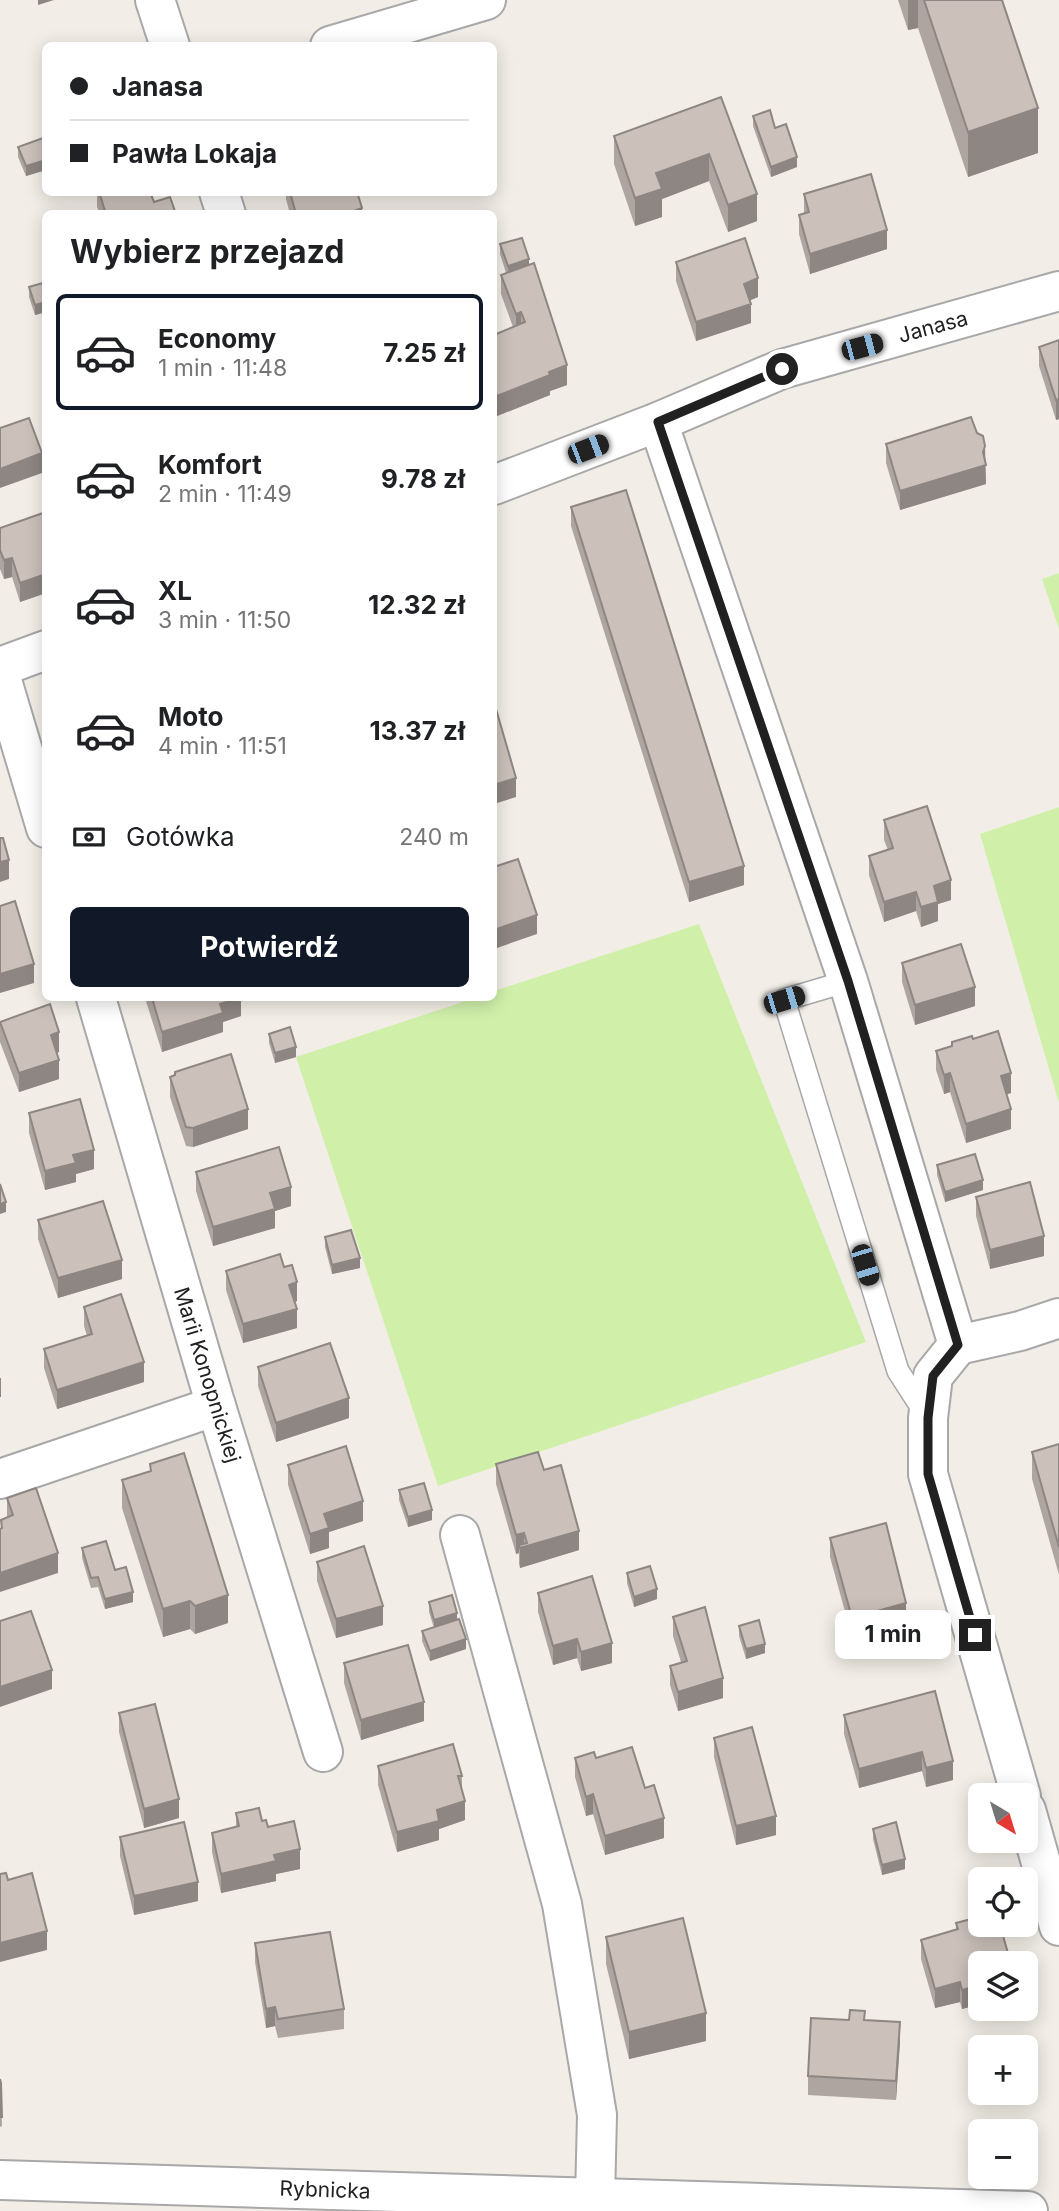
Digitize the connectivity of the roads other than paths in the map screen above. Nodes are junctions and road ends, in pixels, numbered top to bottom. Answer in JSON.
{"nodes":[{"id":1,"x":155,"y":0,"type":"edge"},
{"id":2,"x":486,"y":0,"type":"edge"},
{"id":3,"x":169,"y":42,"type":"edge"},
{"id":4,"x":344,"y":42,"type":"edge"},
{"id":5,"x":1059,"y":291,"type":"edge"},
{"id":6,"x":658,"y":422,"type":"junction"},
{"id":7,"x":497,"y":484,"type":"edge"},
{"id":8,"x":42,"y":651,"type":"edge"},
{"id":9,"x":0,"y":667,"type":"edge"},
{"id":10,"x":0,"y":674,"type":"edge"},
{"id":11,"x":42,"y":815,"type":"edge"},
{"id":12,"x":848,"y":981,"type":"junction"},
{"id":13,"x":97,"y":1001,"type":"edge"},
{"id":14,"x":1059,"y":1318,"type":"edge"},
{"id":15,"x":958,"y":1345,"type":"junction"},
{"id":16,"x":216,"y":1406,"type":"junction"},
{"id":17,"x":928,"y":1418,"type":"junction"},
{"id":18,"x":0,"y":1479,"type":"edge"},
{"id":19,"x":460,"y":1535,"type":"dead end"},
{"id":20,"x":323,"y":1752,"type":"dead end"},
{"id":21,"x":1017,"y":1783,"type":"edge"},
{"id":22,"x":1038,"y":1852,"type":"edge"},
{"id":23,"x":1059,"y":1926,"type":"edge"},
{"id":24,"x":0,"y":2180,"type":"edge"},
{"id":25,"x":595,"y":2199,"type":"junction"},
{"id":26,"x":971,"y":2210,"type":"edge"},
{"id":27,"x":1028,"y":2211,"type":"edge"}],
"edges":[{"from":1,"to":3,"type":"street"},
{"from":2,"to":4,"type":"street"},
{"from":5,"to":6,"type":"street","name":"Janasa"},
{"from":6,"to":7,"type":"street","name":"Janasa"},
{"from":6,"to":12,"type":"street"},
{"from":8,"to":9,"type":"street"},
{"from":10,"to":11,"type":"street"},
{"from":12,"to":15,"type":"street"},
{"from":12,"to":17,"type":"lane"},
{"from":13,"to":16,"type":"street","name":"Marii Konopnickiej"},
{"from":14,"to":15,"type":"street"},
{"from":15,"to":17,"type":"street"},
{"from":16,"to":18,"type":"street"},
{"from":16,"to":20,"type":"street","name":"Marii Konopnickiej"},
{"from":17,"to":21,"type":"street"},
{"from":19,"to":25,"type":"street"},
{"from":22,"to":23,"type":"street"},
{"from":24,"to":25,"type":"street","name":"Rybnicka"},
{"from":25,"to":26,"type":"street","name":"Rybnicka"},
{"from":26,"to":27,"type":"street","name":"Rybnicka"}]}
